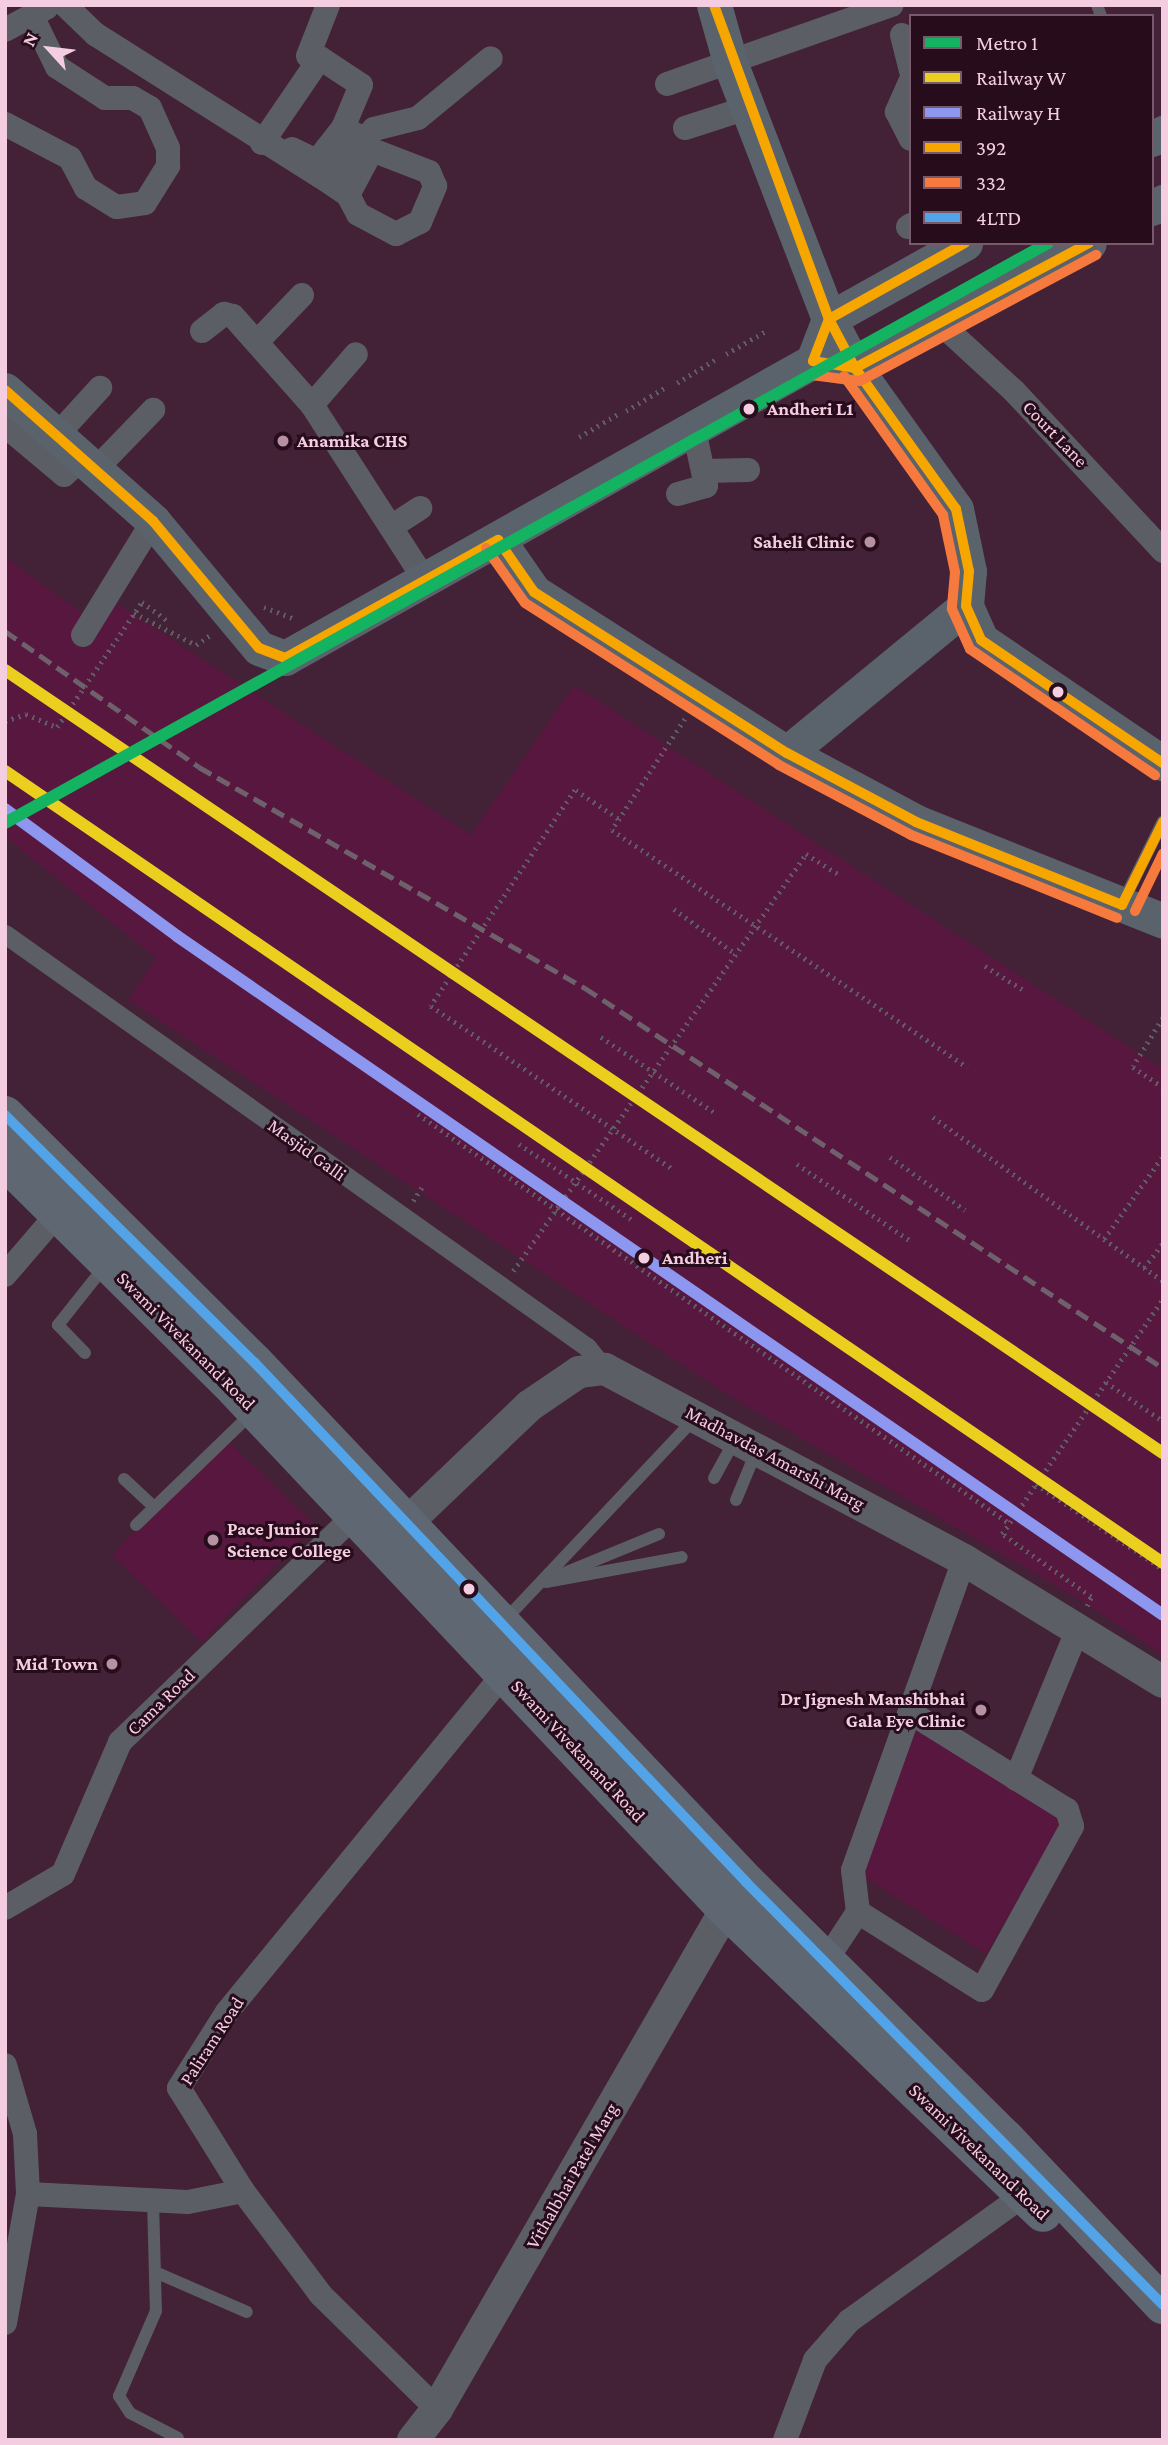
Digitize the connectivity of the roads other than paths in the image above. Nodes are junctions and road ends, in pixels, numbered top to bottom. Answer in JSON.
{"nodes":[{"id":1,"x":65,"y":5,"type":"edge"},
{"id":2,"x":328,"y":5,"type":"edge"},
{"id":3,"x":714,"y":5,"type":"edge"},
{"id":4,"x":891,"y":5,"type":"edge"},
{"id":5,"x":40,"y":11,"type":"edge"},
{"id":6,"x":5,"y":30,"type":"edge"},
{"id":7,"x":902,"y":35,"type":"dead end"},
{"id":8,"x":308,"y":56,"type":"dead end"},
{"id":9,"x":491,"y":58,"type":"dead end"},
{"id":10,"x":909,"y":63,"type":"edge"},
{"id":11,"x":731,"y":65,"type":"junction"},
{"id":12,"x":167,"y":82,"type":"junction"},
{"id":13,"x":667,"y":84,"type":"dead end"},
{"id":14,"x":909,"y":84,"type":"edge"},
{"id":15,"x":150,"y":108,"type":"junction"},
{"id":16,"x":750,"y":115,"type":"junction"},
{"id":17,"x":5,"y":124,"type":"edge"},
{"id":18,"x":687,"y":135,"type":"dead end"},
{"id":19,"x":909,"y":135,"type":"edge"},
{"id":20,"x":264,"y":139,"type":"junction"},
{"id":21,"x":358,"y":143,"type":"junction"},
{"id":22,"x":320,"y":176,"type":"junction"},
{"id":23,"x":348,"y":195,"type":"junction"},
{"id":24,"x":961,"y":245,"type":"edge"},
{"id":25,"x":1086,"y":245,"type":"edge"},
{"id":26,"x":302,"y":295,"type":"dead end"},
{"id":27,"x":829,"y":319,"type":"junction"},
{"id":28,"x":940,"y":323,"type":"junction"},
{"id":29,"x":202,"y":331,"type":"dead end"},
{"id":30,"x":257,"y":342,"type":"junction"},
{"id":31,"x":356,"y":354,"type":"dead end"},
{"id":32,"x":813,"y":362,"type":"junction"},
{"id":33,"x":855,"y":368,"type":"junction"},
{"id":34,"x":100,"y":388,"type":"dead end"},
{"id":35,"x":284,"y":393,"type":"dead end"},
{"id":36,"x":16,"y":398,"type":"edge"},
{"id":37,"x":312,"y":405,"type":"junction"},
{"id":38,"x":153,"y":410,"type":"dead end"},
{"id":39,"x":694,"y":430,"type":"junction"},
{"id":40,"x":65,"y":453,"type":"junction"},
{"id":41,"x":748,"y":470,"type":"dead end"},
{"id":42,"x":705,"y":471,"type":"junction"},
{"id":43,"x":678,"y":494,"type":"dead end"},
{"id":44,"x":375,"y":502,"type":"junction"},
{"id":45,"x":420,"y":508,"type":"dead end"},
{"id":46,"x":153,"y":521,"type":"junction"},
{"id":47,"x":391,"y":527,"type":"junction"},
{"id":48,"x":498,"y":541,"type":"junction"},
{"id":49,"x":1163,"y":551,"type":"edge"},
{"id":50,"x":426,"y":582,"type":"junction"},
{"id":51,"x":966,"y":606,"type":"junction"},
{"id":52,"x":83,"y":635,"type":"dead end"},
{"id":53,"x":787,"y":753,"type":"junction"},
{"id":54,"x":1163,"y":763,"type":"edge"},
{"id":55,"x":1163,"y":821,"type":"edge"},
{"id":56,"x":1122,"y":905,"type":"junction"},
{"id":57,"x":1163,"y":921,"type":"edge"},
{"id":58,"x":5,"y":934,"type":"edge"},
{"id":59,"x":5,"y":1115,"type":"edge"},
{"id":60,"x":5,"y":1161,"type":"edge"},
{"id":61,"x":69,"y":1201,"type":"junction"},
{"id":62,"x":108,"y":1263,"type":"junction"},
{"id":63,"x":5,"y":1275,"type":"edge"},
{"id":64,"x":85,"y":1353,"type":"dead end"},
{"id":65,"x":606,"y":1369,"type":"junction"},
{"id":66,"x":255,"y":1410,"type":"junction"},
{"id":67,"x":697,"y":1415,"type":"junction"},
{"id":68,"x":748,"y":1441,"type":"junction"},
{"id":69,"x":715,"y":1478,"type":"dead end"},
{"id":70,"x":124,"y":1479,"type":"dead end"},
{"id":71,"x":736,"y":1500,"type":"dead end"},
{"id":72,"x":366,"y":1503,"type":"junction"},
{"id":73,"x":154,"y":1507,"type":"junction"},
{"id":74,"x":136,"y":1525,"type":"dead end"},
{"id":75,"x":395,"y":1534,"type":"junction"},
{"id":76,"x":659,"y":1534,"type":"dead end"},
{"id":77,"x":682,"y":1557,"type":"dead end"},
{"id":78,"x":964,"y":1560,"type":"junction"},
{"id":79,"x":547,"y":1582,"type":"junction"},
{"id":80,"x":502,"y":1623,"type":"junction"},
{"id":81,"x":1079,"y":1626,"type":"junction"},
{"id":82,"x":504,"y":1673,"type":"junction"},
{"id":83,"x":1163,"y":1682,"type":"edge"},
{"id":84,"x":911,"y":1713,"type":"junction"},
{"id":85,"x":1016,"y":1779,"type":"junction"},
{"id":86,"x":5,"y":1908,"type":"edge"},
{"id":87,"x":726,"y":1909,"type":"junction"},
{"id":88,"x":858,"y":1912,"type":"junction"},
{"id":89,"x":825,"y":1962,"type":"junction"},
{"id":90,"x":5,"y":2065,"type":"edge"},
{"id":91,"x":243,"y":2191,"type":"junction"},
{"id":92,"x":28,"y":2194,"type":"junction"},
{"id":93,"x":1024,"y":2195,"type":"junction"},
{"id":94,"x":153,"y":2200,"type":"junction"},
{"id":95,"x":155,"y":2272,"type":"junction"},
{"id":96,"x":1163,"y":2305,"type":"edge"},
{"id":97,"x":247,"y":2312,"type":"dead end"},
{"id":98,"x":5,"y":2323,"type":"edge"},
{"id":99,"x":1163,"y":2328,"type":"edge"},
{"id":100,"x":423,"y":2430,"type":"edge"},
{"id":101,"x":178,"y":2438,"type":"edge"},
{"id":102,"x":785,"y":2440,"type":"edge"}],
"edges":[{"from":1,"to":12,"type":"street"},
{"from":2,"to":8,"type":"street"},
{"from":3,"to":11,"type":"main road"},
{"from":4,"to":11,"type":"street"},
{"from":5,"to":6,"type":"street"},
{"from":5,"to":15,"type":"street"},
{"from":7,"to":10,"type":"street"},
{"from":9,"to":21,"type":"street"},
{"from":11,"to":13,"type":"street"},
{"from":11,"to":16,"type":"main road"},
{"from":12,"to":15,"type":"street"},
{"from":12,"to":20,"type":"street"},
{"from":14,"to":19,"type":"street"},
{"from":15,"to":17,"type":"street"},
{"from":16,"to":18,"type":"street"},
{"from":16,"to":27,"type":"main road"},
{"from":20,"to":21,"type":"street"},
{"from":20,"to":21,"type":"street"},
{"from":20,"to":22,"type":"street"},
{"from":21,"to":22,"type":"street"},
{"from":21,"to":23,"type":"street"},
{"from":21,"to":23,"type":"street"},
{"from":22,"to":23,"type":"street"},
{"from":24,"to":27,"type":"main road"},
{"from":25,"to":28,"type":"main road"},
{"from":26,"to":30,"type":"street"},
{"from":27,"to":32,"type":"main road"},
{"from":27,"to":33,"type":"main road"},
{"from":28,"to":33,"type":"main road"},
{"from":28,"to":49,"type":"street","name":"Court Lane"},
{"from":29,"to":30,"type":"street"},
{"from":30,"to":37,"type":"street"},
{"from":31,"to":37,"type":"street"},
{"from":32,"to":33,"type":"main road"},
{"from":32,"to":39,"type":"main road"},
{"from":33,"to":51,"type":"main road"},
{"from":34,"to":40,"type":"street"},
{"from":35,"to":44,"type":"street"},
{"from":36,"to":40,"type":"main road"},
{"from":37,"to":44,"type":"street"},
{"from":38,"to":40,"type":"street"},
{"from":39,"to":42,"type":"street"},
{"from":39,"to":48,"type":"main road"},
{"from":40,"to":46,"type":"main road"},
{"from":41,"to":42,"type":"street"},
{"from":42,"to":43,"type":"street"},
{"from":44,"to":47,"type":"street"},
{"from":45,"to":47,"type":"street"},
{"from":46,"to":50,"type":"main road"},
{"from":46,"to":52,"type":"street"},
{"from":47,"to":50,"type":"street"},
{"from":48,"to":50,"type":"main road"},
{"from":48,"to":53,"type":"main road"},
{"from":51,"to":53,"type":"main road"},
{"from":51,"to":54,"type":"main road"},
{"from":53,"to":56,"type":"main road"},
{"from":55,"to":56,"type":"lane"},
{"from":56,"to":57,"type":"main road"},
{"from":58,"to":65,"type":"street","name":"Masjid Galli"},
{"from":59,"to":61,"type":"main road","name":"Swami Vivekanand Road"},
{"from":60,"to":61,"type":"main road","name":"Swami Vivekanand Road"},
{"from":61,"to":62,"type":"main road","name":"Swami Vivekanand Road"},
{"from":61,"to":63,"type":"street"},
{"from":61,"to":72,"type":"main road","name":"Swami Vivekanand Road"},
{"from":62,"to":64,"type":"lane"},
{"from":62,"to":66,"type":"main road","name":"Swami Vivekanand Road"},
{"from":65,"to":67,"type":"street","name":"Madhavdas Amarshi Marg"},
{"from":65,"to":75,"type":"street"},
{"from":66,"to":72,"type":"main road","name":"Swami Vivekanand Road"},
{"from":66,"to":73,"type":"lane"},
{"from":67,"to":68,"type":"street","name":"Madhavdas Amarshi Marg"},
{"from":67,"to":79,"type":"lane"},
{"from":68,"to":69,"type":"lane"},
{"from":68,"to":71,"type":"lane"},
{"from":68,"to":78,"type":"street","name":"Madhavdas Amarshi Marg"},
{"from":70,"to":73,"type":"lane"},
{"from":72,"to":75,"type":"main road","name":"Swami Vivekanand Road"},
{"from":72,"to":86,"type":"street","name":"Cama Road"},
{"from":73,"to":74,"type":"lane"},
{"from":75,"to":80,"type":"main road","name":"Swami Vivekanand Road"},
{"from":75,"to":82,"type":"main road","name":"Swami Vivekanand Road"},
{"from":76,"to":79,"type":"lane"},
{"from":77,"to":79,"type":"lane"},
{"from":78,"to":81,"type":"street","name":"Madhavdas Amarshi Marg"},
{"from":78,"to":84,"type":"street"},
{"from":79,"to":80,"type":"lane"},
{"from":80,"to":89,"type":"main road","name":"Swami Vivekanand Road"},
{"from":81,"to":83,"type":"street","name":"Madhavdas Amarshi Marg"},
{"from":81,"to":85,"type":"street"},
{"from":82,"to":87,"type":"main road","name":"Swami Vivekanand Road"},
{"from":82,"to":91,"type":"street","name":"Paliram Road"},
{"from":84,"to":85,"type":"street"},
{"from":84,"to":88,"type":"street"},
{"from":85,"to":88,"type":"street"},
{"from":87,"to":93,"type":"main road","name":"Swami Vivekanand Road"},
{"from":87,"to":100,"type":"street","name":"Vithalbhai Patel Marg"},
{"from":88,"to":89,"type":"street"},
{"from":89,"to":96,"type":"main road","name":"Swami Vivekanand Road"},
{"from":90,"to":92,"type":"street"},
{"from":91,"to":94,"type":"street"},
{"from":91,"to":100,"type":"street","name":"Paliram Road"},
{"from":92,"to":94,"type":"street"},
{"from":92,"to":98,"type":"street"},
{"from":93,"to":99,"type":"main road","name":"Swami Vivekanand Road"},
{"from":93,"to":102,"type":"street"},
{"from":94,"to":95,"type":"lane"},
{"from":95,"to":97,"type":"lane"},
{"from":95,"to":101,"type":"lane"}]}
